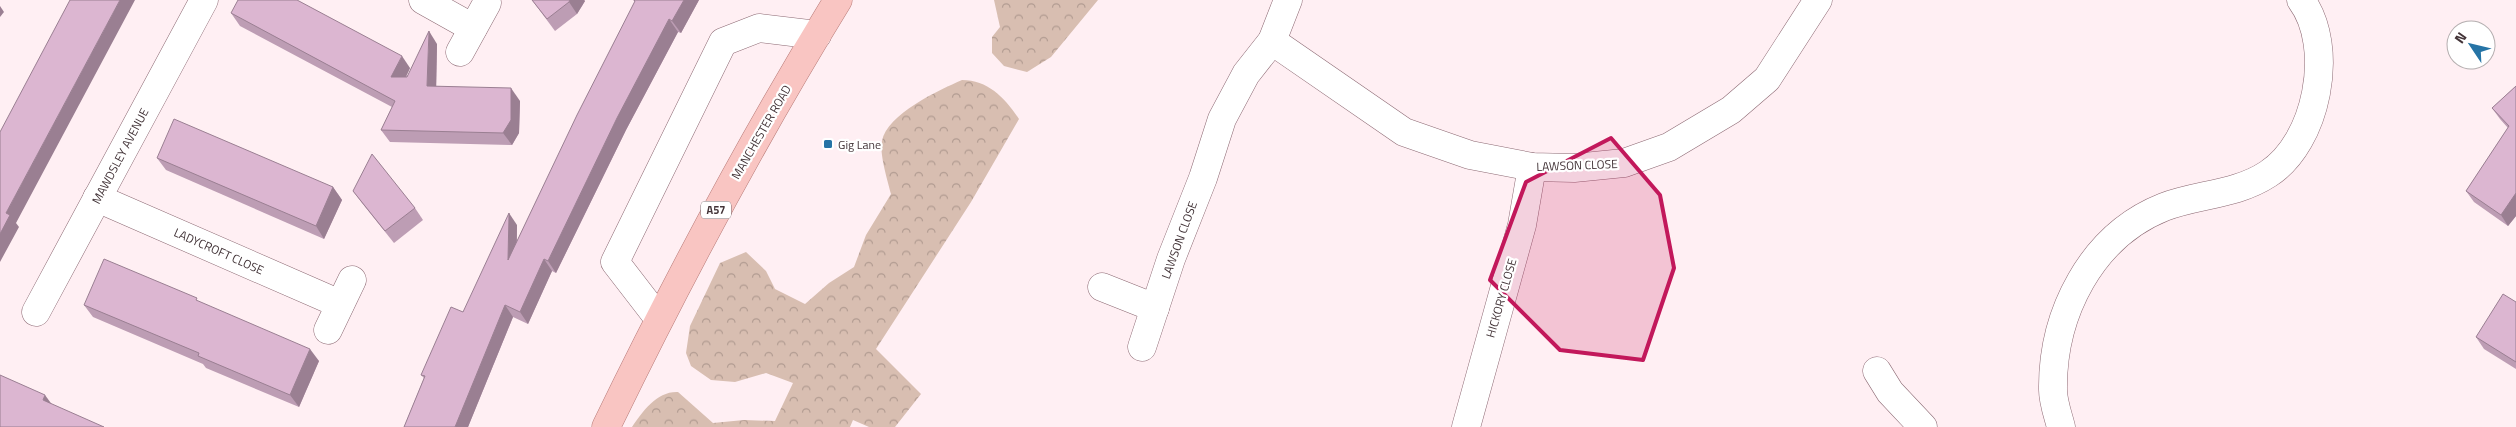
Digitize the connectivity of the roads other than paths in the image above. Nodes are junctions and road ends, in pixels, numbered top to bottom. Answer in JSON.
{"nodes":[{"id":1,"x":204,"y":0,"type":"edge"},
{"id":2,"x":422,"y":0,"type":"edge"},
{"id":3,"x":838,"y":0,"type":"edge"},
{"id":4,"x":1288,"y":0,"type":"edge"},
{"id":5,"x":1818,"y":0,"type":"edge"},
{"id":6,"x":2301,"y":0,"type":"edge"},
{"id":7,"x":487,"y":3,"type":"dead end"},
{"id":8,"x":473,"y":28,"type":"junction"},
{"id":9,"x":817,"y":35,"type":"junction"},
{"id":10,"x":1272,"y":40,"type":"junction"},
{"id":11,"x":460,"y":52,"type":"dead end"},
{"id":12,"x":1532,"y":167,"type":"junction"},
{"id":13,"x":97,"y":198,"type":"junction"},
{"id":14,"x":352,"y":280,"type":"dead end"},
{"id":15,"x":1102,"y":287,"type":"dead end"},
{"id":16,"x":340,"y":304,"type":"junction"},
{"id":17,"x":1155,"y":308,"type":"junction"},
{"id":18,"x":36,"y":312,"type":"dead end"},
{"id":19,"x":659,"y":319,"type":"junction"},
{"id":20,"x":328,"y":330,"type":"dead end"},
{"id":21,"x":1142,"y":347,"type":"dead end"},
{"id":22,"x":1877,"y":371,"type":"dead end"},
{"id":23,"x":1907,"y":422,"type":"edge"},
{"id":24,"x":606,"y":427,"type":"edge"},
{"id":25,"x":1466,"y":427,"type":"edge"},
{"id":26,"x":2061,"y":427,"type":"edge"}],
"edges":[{"from":1,"to":13,"type":"street","name":"MAWDSLEY AVENUE"},
{"from":2,"to":8,"type":"street"},
{"from":3,"to":9,"type":"main road","name":"MANCHESTER ROAD","number":"A57"},
{"from":4,"to":10,"type":"street","name":"LAWSON CLOSE"},
{"from":5,"to":12,"type":"street","name":"LAWSON CLOSE"},
{"from":6,"to":26,"type":"street"},
{"from":7,"to":8,"type":"street"},
{"from":8,"to":11,"type":"street"},
{"from":9,"to":19,"type":"main road","name":"MANCHESTER ROAD","number":"A57"},
{"from":9,"to":19,"type":"street"},
{"from":10,"to":12,"type":"street","name":"LAWSON CLOSE"},
{"from":10,"to":17,"type":"street","name":"LAWSON CLOSE"},
{"from":12,"to":25,"type":"street","name":"HICKORY CLOSE"},
{"from":13,"to":16,"type":"street","name":"LADYCROFT CLOSE"},
{"from":13,"to":18,"type":"street","name":"MAWDSLEY AVENUE"},
{"from":14,"to":16,"type":"street"},
{"from":15,"to":17,"type":"street"},
{"from":16,"to":20,"type":"street"},
{"from":17,"to":21,"type":"street","name":"LAWSON CLOSE"},
{"from":19,"to":24,"type":"main road","name":"MANCHESTER ROAD","number":"A57"},
{"from":22,"to":23,"type":"street"}]}
